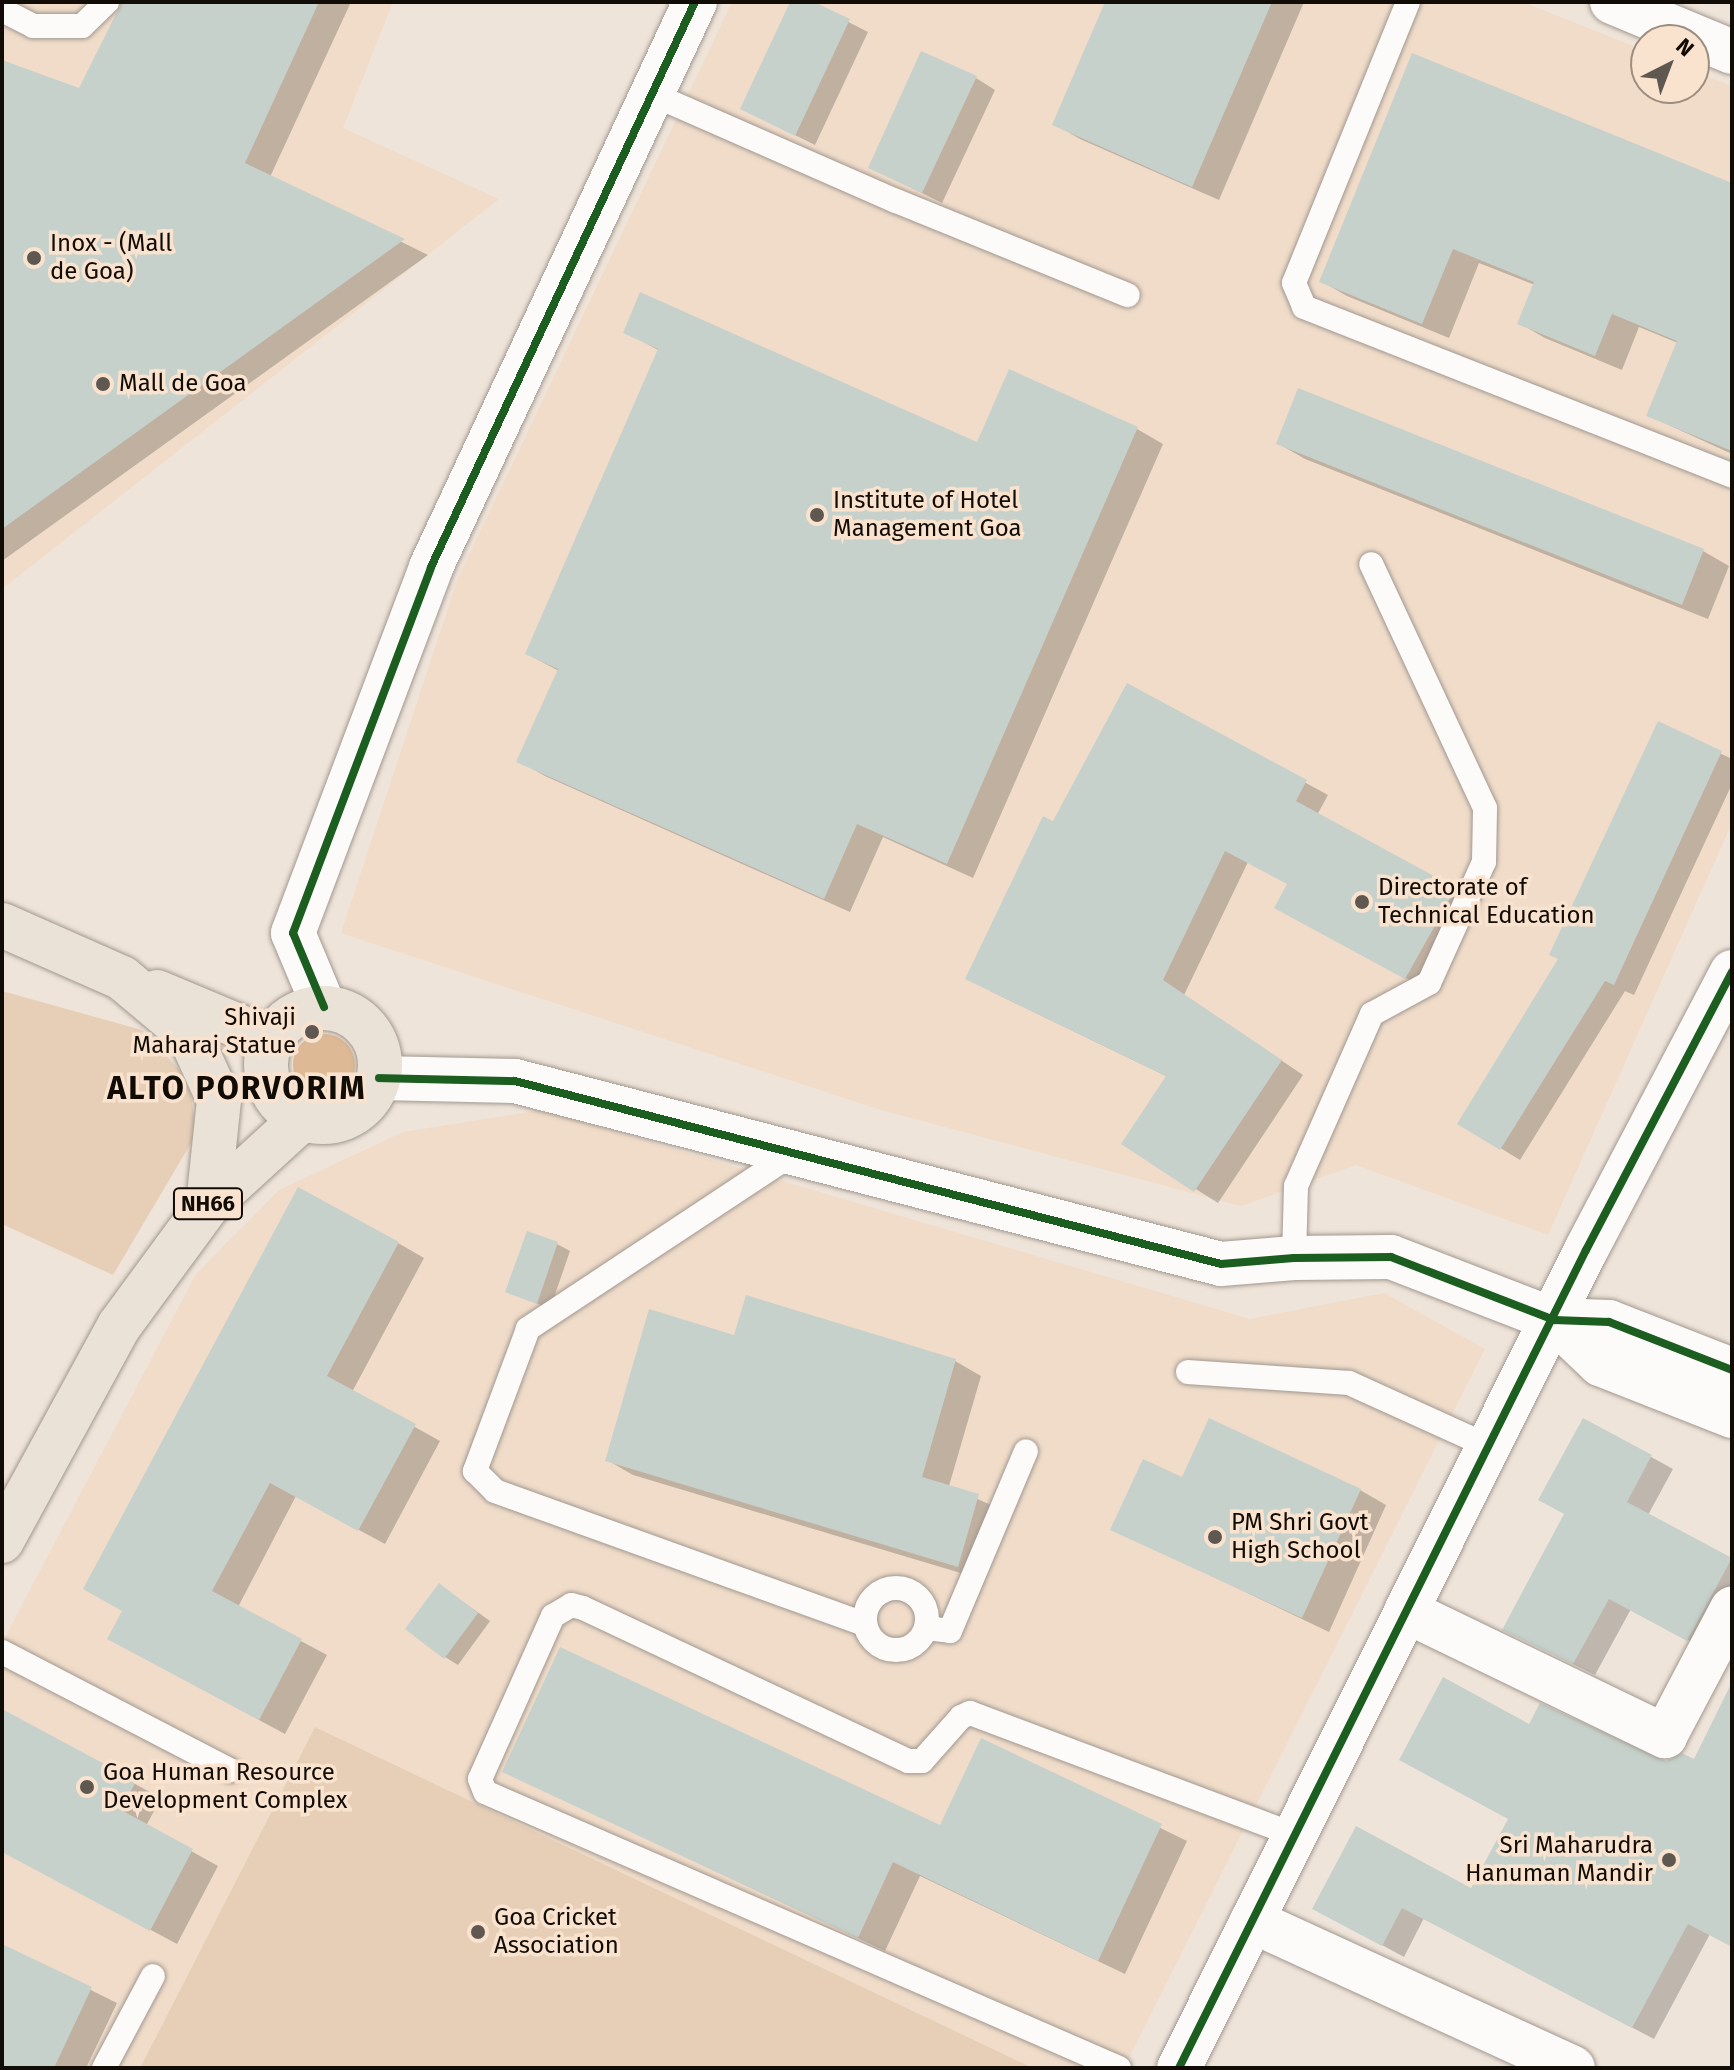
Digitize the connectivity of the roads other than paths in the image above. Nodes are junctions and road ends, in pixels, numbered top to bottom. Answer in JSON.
{"nodes":[{"id":1,"x":107,"y":2,"type":"edge"},
{"id":2,"x":695,"y":2,"type":"edge"},
{"id":3,"x":1408,"y":2,"type":"edge"},
{"id":4,"x":1612,"y":2,"type":"edge"},
{"id":5,"x":2,"y":10,"type":"edge"},
{"id":6,"x":1732,"y":52,"type":"edge"},
{"id":7,"x":652,"y":94,"type":"junction"},
{"id":8,"x":1128,"y":295,"type":"dead end"},
{"id":9,"x":1732,"y":476,"type":"edge"},
{"id":10,"x":1371,"y":564,"type":"dead end"},
{"id":11,"x":2,"y":925,"type":"edge"},
{"id":12,"x":1732,"y":972,"type":"edge"},
{"id":13,"x":122,"y":978,"type":"junction"},
{"id":14,"x":324,"y":1007,"type":"junction"},
{"id":15,"x":271,"y":1040,"type":"junction"},
{"id":16,"x":379,"y":1078,"type":"junction"},
{"id":17,"x":302,"y":1119,"type":"junction"},
{"id":18,"x":792,"y":1154,"type":"junction"},
{"id":19,"x":208,"y":1205,"type":"junction"},
{"id":20,"x":1294,"y":1258,"type":"junction"},
{"id":21,"x":1554,"y":1320,"type":"junction"},
{"id":22,"x":1732,"y":1370,"type":"edge"},
{"id":23,"x":1188,"y":1372,"type":"dead end"},
{"id":24,"x":1732,"y":1416,"type":"edge"},
{"id":25,"x":1488,"y":1446,"type":"junction"},
{"id":26,"x":1026,"y":1451,"type":"dead end"},
{"id":27,"x":2,"y":1541,"type":"edge"},
{"id":28,"x":1732,"y":1609,"type":"edge"},
{"id":29,"x":1406,"y":1611,"type":"junction"},
{"id":30,"x":865,"y":1624,"type":"junction"},
{"id":31,"x":926,"y":1628,"type":"junction"},
{"id":32,"x":2,"y":1652,"type":"edge"},
{"id":33,"x":230,"y":1770,"type":"dead end"},
{"id":34,"x":1295,"y":1835,"type":"junction"},
{"id":35,"x":1252,"y":1921,"type":"junction"},
{"id":36,"x":153,"y":1976,"type":"dead end"},
{"id":37,"x":104,"y":2068,"type":"edge"},
{"id":38,"x":1119,"y":2068,"type":"edge"},
{"id":39,"x":1179,"y":2068,"type":"edge"},
{"id":40,"x":1573,"y":2068,"type":"edge"}],
"edges":[{"from":1,"to":5,"type":"lane"},
{"from":2,"to":7,"type":"street"},
{"from":3,"to":9,"type":"lane"},
{"from":4,"to":6,"type":"street"},
{"from":7,"to":8,"type":"lane"},
{"from":7,"to":14,"type":"street"},
{"from":10,"to":20,"type":"lane"},
{"from":11,"to":13,"type":"main road","number":"NH66"},
{"from":12,"to":21,"type":"street"},
{"from":13,"to":15,"type":"main road"},
{"from":13,"to":19,"type":"main road","number":"NH66"},
{"from":14,"to":15,"type":"main road"},
{"from":14,"to":16,"type":"main road"},
{"from":15,"to":17,"type":"main road"},
{"from":16,"to":17,"type":"main road"},
{"from":16,"to":18,"type":"street"},
{"from":17,"to":19,"type":"main road"},
{"from":18,"to":20,"type":"street"},
{"from":18,"to":30,"type":"lane"},
{"from":19,"to":27,"type":"main road","number":"NH66"},
{"from":20,"to":21,"type":"street"},
{"from":21,"to":22,"type":"street"},
{"from":21,"to":24,"type":"street"},
{"from":21,"to":25,"type":"street"},
{"from":23,"to":25,"type":"lane"},
{"from":25,"to":29,"type":"street"},
{"from":26,"to":31,"type":"lane"},
{"from":28,"to":29,"type":"street"},
{"from":29,"to":34,"type":"street"},
{"from":30,"to":31,"type":"lane"},
{"from":30,"to":31,"type":"lane"},
{"from":32,"to":33,"type":"lane"},
{"from":34,"to":35,"type":"street"},
{"from":34,"to":38,"type":"lane"},
{"from":35,"to":39,"type":"street"},
{"from":35,"to":40,"type":"street"},
{"from":36,"to":37,"type":"lane"}]}
